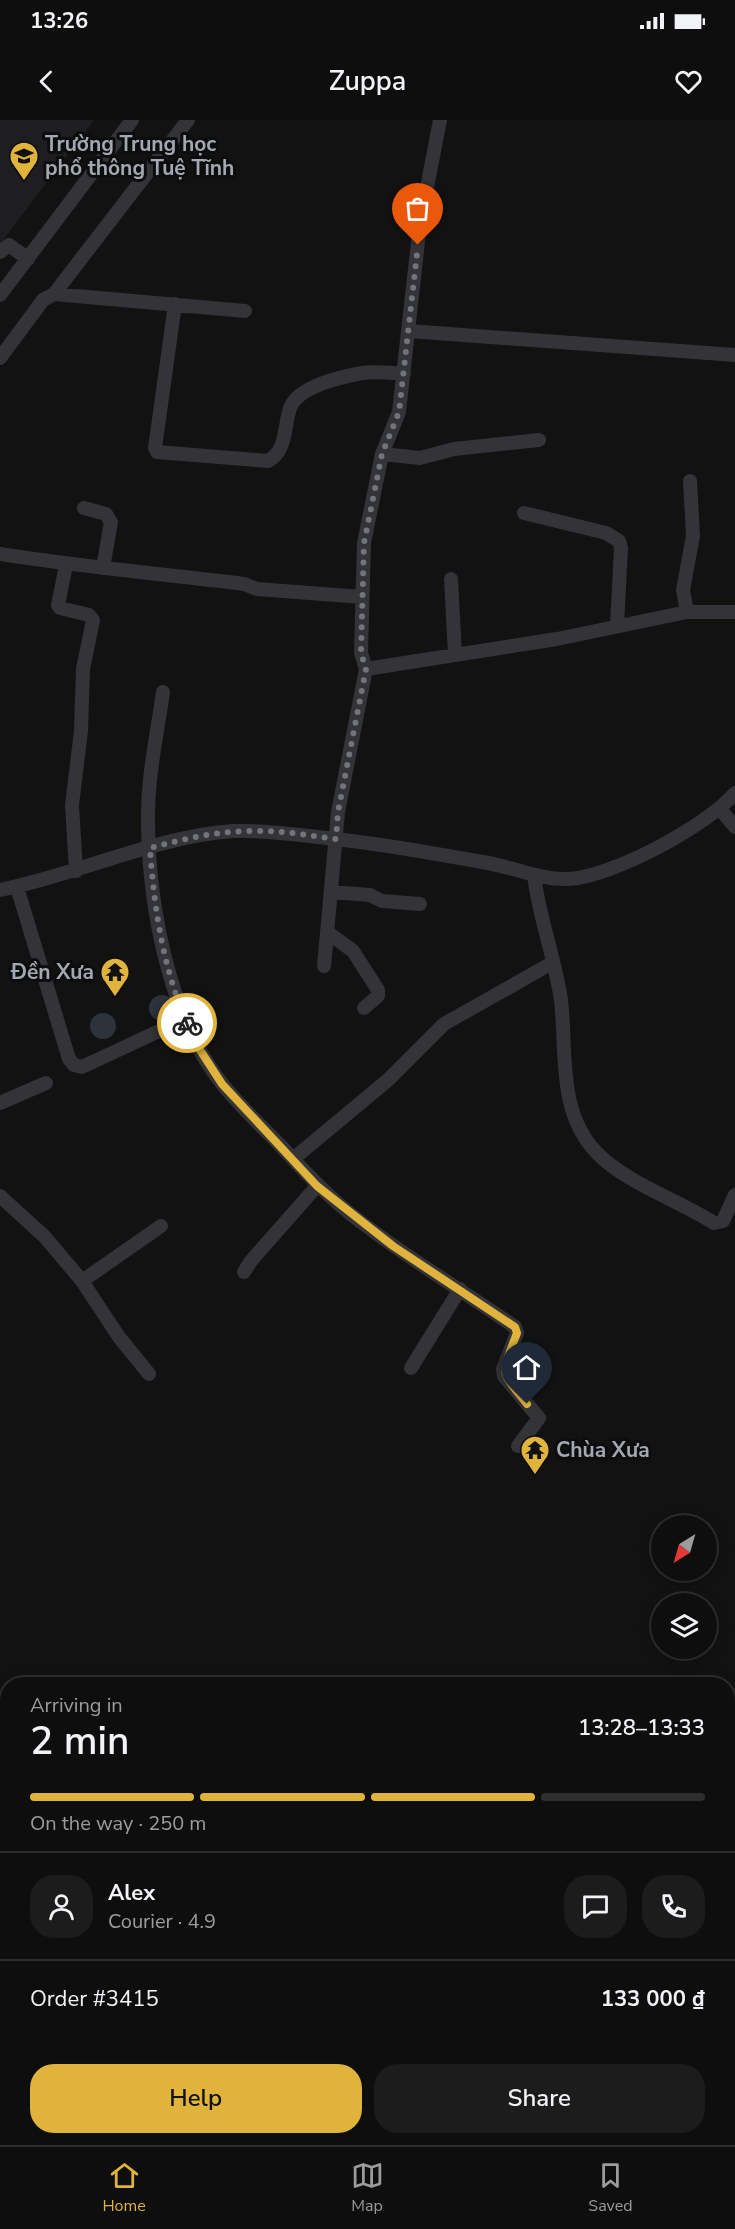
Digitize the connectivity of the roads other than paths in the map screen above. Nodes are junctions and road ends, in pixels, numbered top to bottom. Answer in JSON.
{"nodes":[{"id":1,"x":132,"y":120,"type":"edge"},
{"id":2,"x":189,"y":120,"type":"edge"},
{"id":3,"x":440,"y":120,"type":"edge"},
{"id":4,"x":0,"y":252,"type":"edge"},
{"id":5,"x":28,"y":259,"type":"junction"},
{"id":6,"x":54,"y":294,"type":"junction"},
{"id":7,"x":0,"y":295,"type":"edge"},
{"id":8,"x":176,"y":304,"type":"junction"},
{"id":9,"x":245,"y":311,"type":"dead end"},
{"id":10,"x":410,"y":331,"type":"junction"},
{"id":11,"x":735,"y":356,"type":"edge"},
{"id":12,"x":0,"y":358,"type":"edge"},
{"id":13,"x":404,"y":374,"type":"junction"},
{"id":14,"x":539,"y":440,"type":"dead end"},
{"id":15,"x":382,"y":454,"type":"junction"},
{"id":16,"x":690,"y":481,"type":"dead end"},
{"id":17,"x":84,"y":508,"type":"dead end"},
{"id":18,"x":524,"y":513,"type":"dead end"},
{"id":19,"x":0,"y":554,"type":"edge"},
{"id":20,"x":66,"y":565,"type":"junction"},
{"id":21,"x":104,"y":568,"type":"junction"},
{"id":22,"x":451,"y":579,"type":"dead end"},
{"id":23,"x":362,"y":597,"type":"junction"},
{"id":24,"x":687,"y":612,"type":"junction"},
{"id":25,"x":735,"y":612,"type":"edge"},
{"id":26,"x":617,"y":626,"type":"junction"},
{"id":27,"x":455,"y":655,"type":"junction"},
{"id":28,"x":366,"y":669,"type":"junction"},
{"id":29,"x":163,"y":692,"type":"dead end"},
{"id":30,"x":735,"y":793,"type":"edge"},
{"id":31,"x":720,"y":809,"type":"junction"},
{"id":32,"x":735,"y":827,"type":"edge"},
{"id":33,"x":336,"y":839,"type":"junction"},
{"id":34,"x":150,"y":848,"type":"junction"},
{"id":35,"x":76,"y":871,"type":"junction"},
{"id":36,"x":534,"y":875,"type":"junction"},
{"id":37,"x":17,"y":887,"type":"junction"},
{"id":38,"x":0,"y":890,"type":"edge"},
{"id":39,"x":331,"y":892,"type":"junction"},
{"id":40,"x":420,"y":904,"type":"dead end"},
{"id":41,"x":327,"y":932,"type":"junction"},
{"id":42,"x":552,"y":963,"type":"junction"},
{"id":43,"x":324,"y":966,"type":"dead end"},
{"id":44,"x":364,"y":1008,"type":"dead end"},
{"id":45,"x":186,"y":1019,"type":"junction"},
{"id":46,"x":46,"y":1083,"type":"dead end"},
{"id":47,"x":0,"y":1103,"type":"edge"},
{"id":48,"x":293,"y":1159,"type":"junction"},
{"id":49,"x":317,"y":1186,"type":"junction"},
{"id":50,"x":735,"y":1195,"type":"edge"},
{"id":51,"x":0,"y":1196,"type":"edge"},
{"id":52,"x":162,"y":1226,"type":"dead end"},
{"id":53,"x":244,"y":1272,"type":"dead end"},
{"id":54,"x":82,"y":1281,"type":"junction"},
{"id":55,"x":460,"y":1289,"type":"junction"},
{"id":56,"x":411,"y":1368,"type":"dead end"},
{"id":57,"x":149,"y":1374,"type":"dead end"},
{"id":58,"x":518,"y":1446,"type":"dead end"}],
"edges":[{"from":1,"to":5,"type":"street"},
{"from":2,"to":6,"type":"street"},
{"from":3,"to":10,"type":"street"},
{"from":4,"to":5,"type":"street"},
{"from":5,"to":7,"type":"street"},
{"from":6,"to":8,"type":"street"},
{"from":6,"to":12,"type":"street"},
{"from":8,"to":9,"type":"street"},
{"from":8,"to":13,"type":"street"},
{"from":10,"to":11,"type":"street"},
{"from":10,"to":13,"type":"street"},
{"from":13,"to":15,"type":"street"},
{"from":14,"to":15,"type":"street"},
{"from":15,"to":23,"type":"street"},
{"from":16,"to":24,"type":"street"},
{"from":17,"to":21,"type":"street"},
{"from":18,"to":26,"type":"street"},
{"from":19,"to":20,"type":"street"},
{"from":20,"to":21,"type":"street"},
{"from":20,"to":35,"type":"street"},
{"from":21,"to":23,"type":"street"},
{"from":22,"to":27,"type":"street"},
{"from":23,"to":28,"type":"street"},
{"from":24,"to":25,"type":"street"},
{"from":24,"to":26,"type":"street"},
{"from":26,"to":27,"type":"street"},
{"from":27,"to":28,"type":"street"},
{"from":28,"to":33,"type":"street"},
{"from":29,"to":34,"type":"street"},
{"from":30,"to":31,"type":"street"},
{"from":31,"to":32,"type":"street"},
{"from":31,"to":36,"type":"street"},
{"from":33,"to":34,"type":"street"},
{"from":33,"to":36,"type":"street"},
{"from":33,"to":39,"type":"street"},
{"from":34,"to":35,"type":"street"},
{"from":34,"to":45,"type":"street"},
{"from":35,"to":37,"type":"street"},
{"from":36,"to":42,"type":"street"},
{"from":37,"to":38,"type":"street"},
{"from":37,"to":45,"type":"street"},
{"from":39,"to":40,"type":"street"},
{"from":39,"to":41,"type":"street"},
{"from":41,"to":43,"type":"street"},
{"from":41,"to":44,"type":"street"},
{"from":42,"to":48,"type":"street"},
{"from":42,"to":50,"type":"street"},
{"from":45,"to":48,"type":"street"},
{"from":46,"to":47,"type":"street"},
{"from":48,"to":49,"type":"street"},
{"from":49,"to":53,"type":"street"},
{"from":49,"to":55,"type":"street"},
{"from":51,"to":54,"type":"street"},
{"from":52,"to":54,"type":"street"},
{"from":54,"to":57,"type":"street"},
{"from":55,"to":56,"type":"street"},
{"from":55,"to":58,"type":"street"}]}
